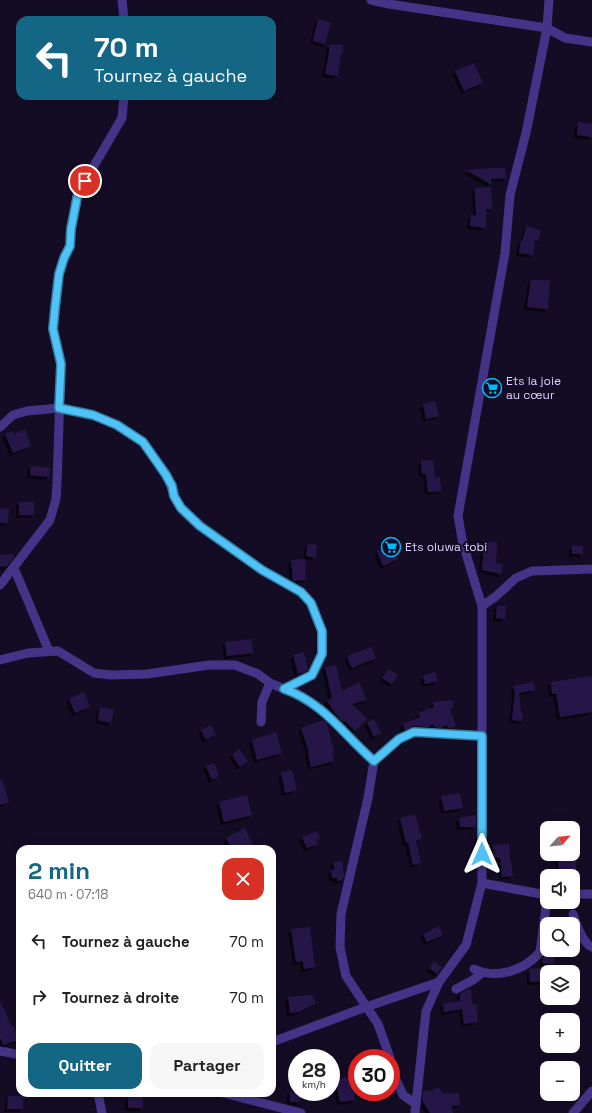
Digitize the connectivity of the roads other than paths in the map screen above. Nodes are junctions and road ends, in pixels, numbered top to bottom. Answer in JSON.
{"nodes":[{"id":1,"x":122,"y":0,"type":"edge"},
{"id":2,"x":372,"y":0,"type":"edge"},
{"id":3,"x":548,"y":3,"type":"edge"},
{"id":4,"x":124,"y":16,"type":"edge"},
{"id":5,"x":547,"y":28,"type":"junction"},
{"id":6,"x":565,"y":38,"type":"junction"},
{"id":7,"x":592,"y":42,"type":"edge"},
{"id":8,"x":124,"y":100,"type":"edge"},
{"id":9,"x":59,"y":408,"type":"junction"},
{"id":10,"x":0,"y":427,"type":"edge"},
{"id":11,"x":14,"y":568,"type":"junction"},
{"id":12,"x":592,"y":569,"type":"edge"},
{"id":13,"x":0,"y":585,"type":"edge"},
{"id":14,"x":482,"y":606,"type":"junction"},
{"id":15,"x":49,"y":651,"type":"junction"},
{"id":16,"x":0,"y":660,"type":"edge"},
{"id":17,"x":270,"y":683,"type":"junction"},
{"id":18,"x":284,"y":689,"type":"junction"},
{"id":19,"x":260,"y":722,"type":"dead end"},
{"id":20,"x":482,"y":736,"type":"junction"},
{"id":21,"x":374,"y":761,"type":"junction"},
{"id":22,"x":482,"y":883,"type":"junction"},
{"id":23,"x":540,"y":894,"type":"edge"},
{"id":24,"x":580,"y":894,"type":"edge"},
{"id":25,"x":592,"y":894,"type":"edge"},
{"id":26,"x":546,"y":909,"type":"edge"},
{"id":27,"x":572,"y":914,"type":"dead end"},
{"id":28,"x":592,"y":947,"type":"edge"},
{"id":29,"x":439,"y":982,"type":"junction"},
{"id":30,"x":456,"y":989,"type":"dead end"},
{"id":31,"x":366,"y":1007,"type":"junction"},
{"id":32,"x":276,"y":1041,"type":"edge"},
{"id":33,"x":387,"y":1049,"type":"edge"},
{"id":34,"x":0,"y":1051,"type":"edge"},
{"id":35,"x":16,"y":1054,"type":"edge"},
{"id":36,"x":400,"y":1088,"type":"edge"},
{"id":37,"x":592,"y":1091,"type":"edge"},
{"id":38,"x":99,"y":1097,"type":"edge"},
{"id":39,"x":239,"y":1097,"type":"edge"},
{"id":40,"x":415,"y":1108,"type":"edge"},
{"id":41,"x":102,"y":1113,"type":"edge"},
{"id":42,"x":301,"y":1113,"type":"edge"},
{"id":43,"x":573,"y":1113,"type":"edge"}],
"edges":[{"from":1,"to":4,"type":"street"},
{"from":2,"to":5,"type":"street"},
{"from":3,"to":5,"type":"street"},
{"from":3,"to":6,"type":"street"},
{"from":5,"to":6,"type":"street"},
{"from":5,"to":14,"type":"street"},
{"from":6,"to":7,"type":"street"},
{"from":8,"to":9,"type":"street"},
{"from":9,"to":10,"type":"street"},
{"from":9,"to":11,"type":"street"},
{"from":9,"to":18,"type":"street"},
{"from":11,"to":13,"type":"street"},
{"from":11,"to":15,"type":"street"},
{"from":12,"to":14,"type":"street"},
{"from":14,"to":20,"type":"street"},
{"from":15,"to":16,"type":"street"},
{"from":15,"to":17,"type":"street"},
{"from":17,"to":18,"type":"street"},
{"from":17,"to":19,"type":"street"},
{"from":18,"to":21,"type":"street"},
{"from":20,"to":21,"type":"street"},
{"from":20,"to":22,"type":"street"},
{"from":21,"to":31,"type":"street"},
{"from":22,"to":23,"type":"street"},
{"from":22,"to":29,"type":"street"},
{"from":24,"to":25,"type":"street"},
{"from":26,"to":30,"type":"street"},
{"from":27,"to":28,"type":"street"},
{"from":29,"to":31,"type":"street"},
{"from":29,"to":40,"type":"street"},
{"from":31,"to":32,"type":"street"},
{"from":31,"to":33,"type":"street"},
{"from":34,"to":35,"type":"street"},
{"from":36,"to":40,"type":"street"},
{"from":37,"to":43,"type":"street"},
{"from":38,"to":41,"type":"street"},
{"from":39,"to":42,"type":"street"}]}
